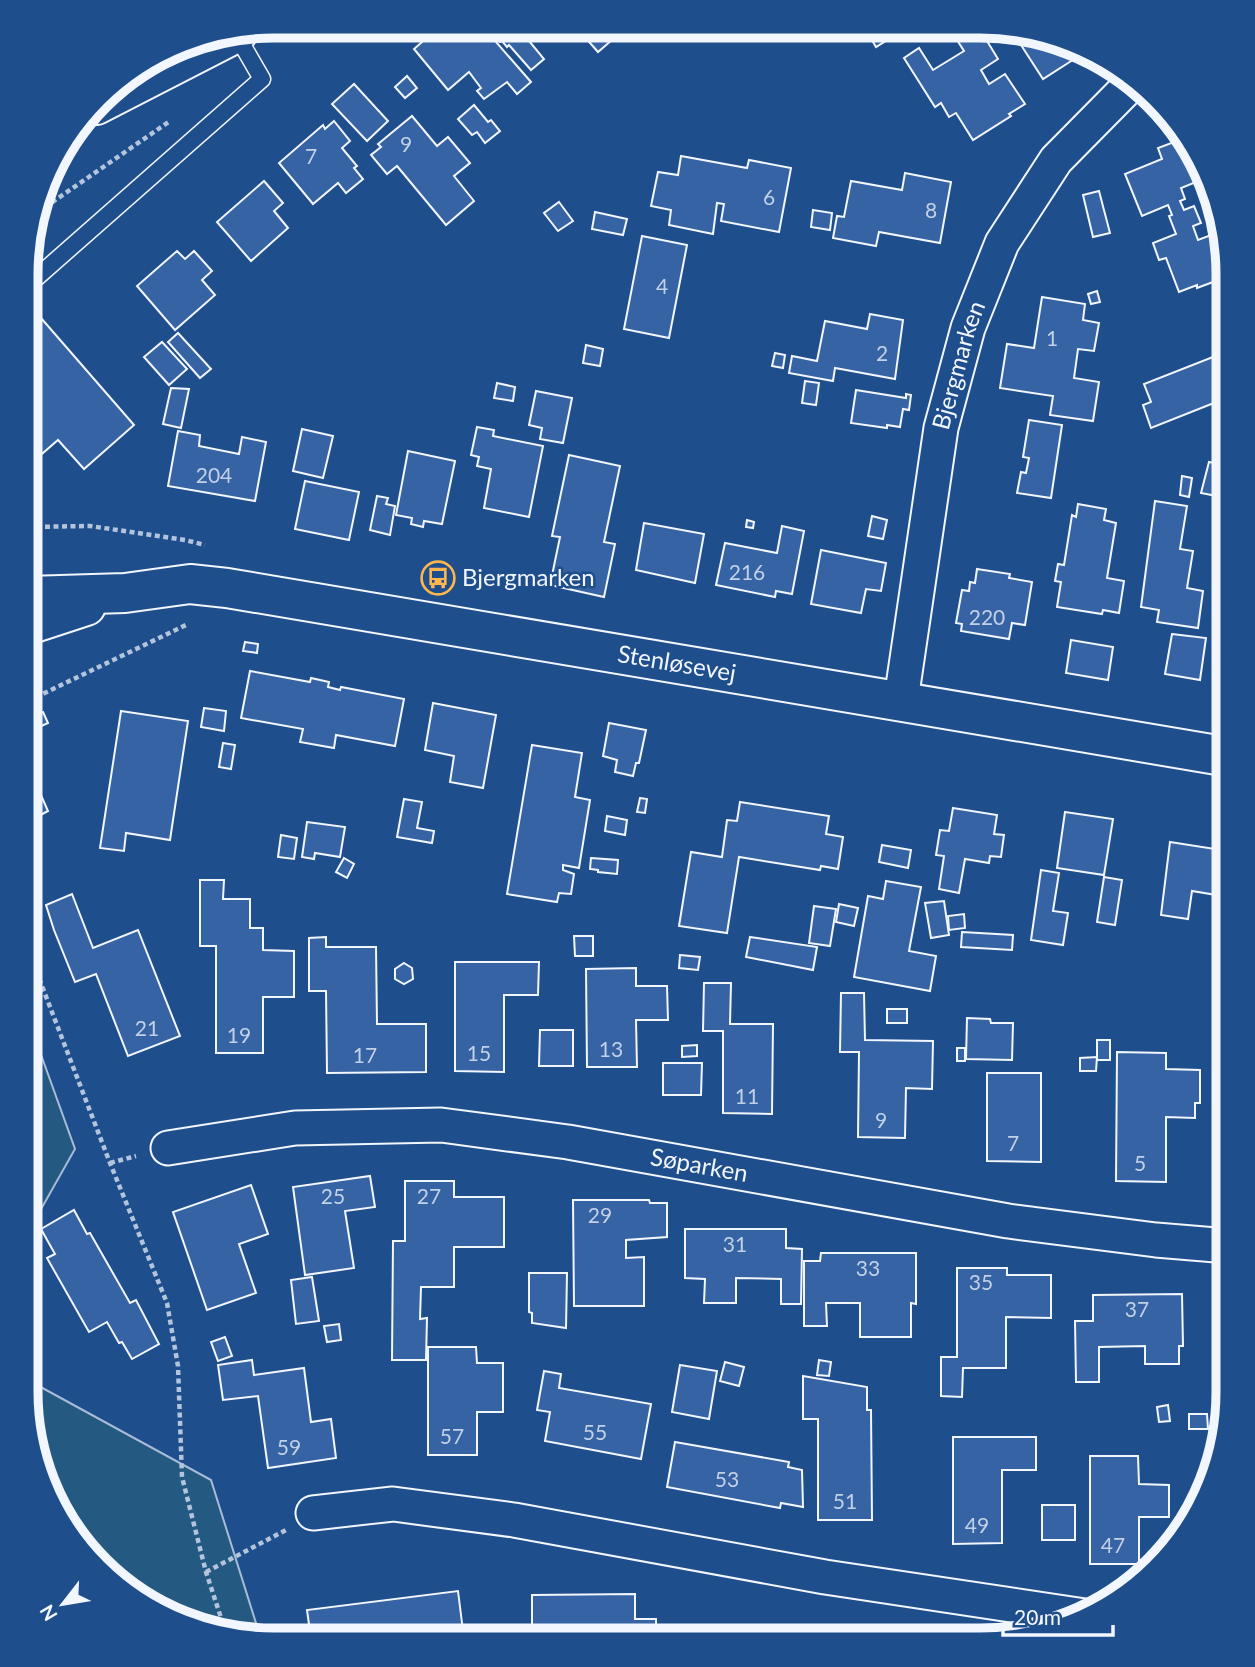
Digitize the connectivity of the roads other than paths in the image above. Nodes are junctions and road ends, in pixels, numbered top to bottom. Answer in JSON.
{"nodes":[{"id":1,"x":241,"y":41,"type":"edge"},
{"id":2,"x":205,"y":49,"type":"edge"},
{"id":3,"x":132,"y":86,"type":"edge"},
{"id":4,"x":1126,"y":89,"type":"edge"},
{"id":5,"x":38,"y":276,"type":"edge"},
{"id":6,"x":125,"y":593,"type":"junction"},
{"id":7,"x":38,"y":596,"type":"edge"},
{"id":8,"x":38,"y":622,"type":"edge"},
{"id":9,"x":901,"y":700,"type":"junction"},
{"id":10,"x":1216,"y":755,"type":"edge"},
{"id":11,"x":168,"y":1148,"type":"dead end"},
{"id":12,"x":1216,"y":1245,"type":"edge"},
{"id":13,"x":313,"y":1513,"type":"road end"},
{"id":14,"x":1064,"y":1613,"type":"edge"}],
"edges":[{"from":1,"to":5,"type":"lane"},
{"from":2,"to":3,"type":"street"},
{"from":4,"to":9,"type":"street","name":"Bjergmarken"},
{"from":6,"to":7,"type":"street","name":"Stenløsevej"},
{"from":6,"to":8,"type":"street","name":"Stenløsevej"},
{"from":6,"to":9,"type":"street","name":"Stenløsevej"},
{"from":9,"to":10,"type":"street","name":"Stenløsevej"},
{"from":11,"to":12,"type":"street","name":"Søparken"},
{"from":13,"to":14,"type":"street"}]}
